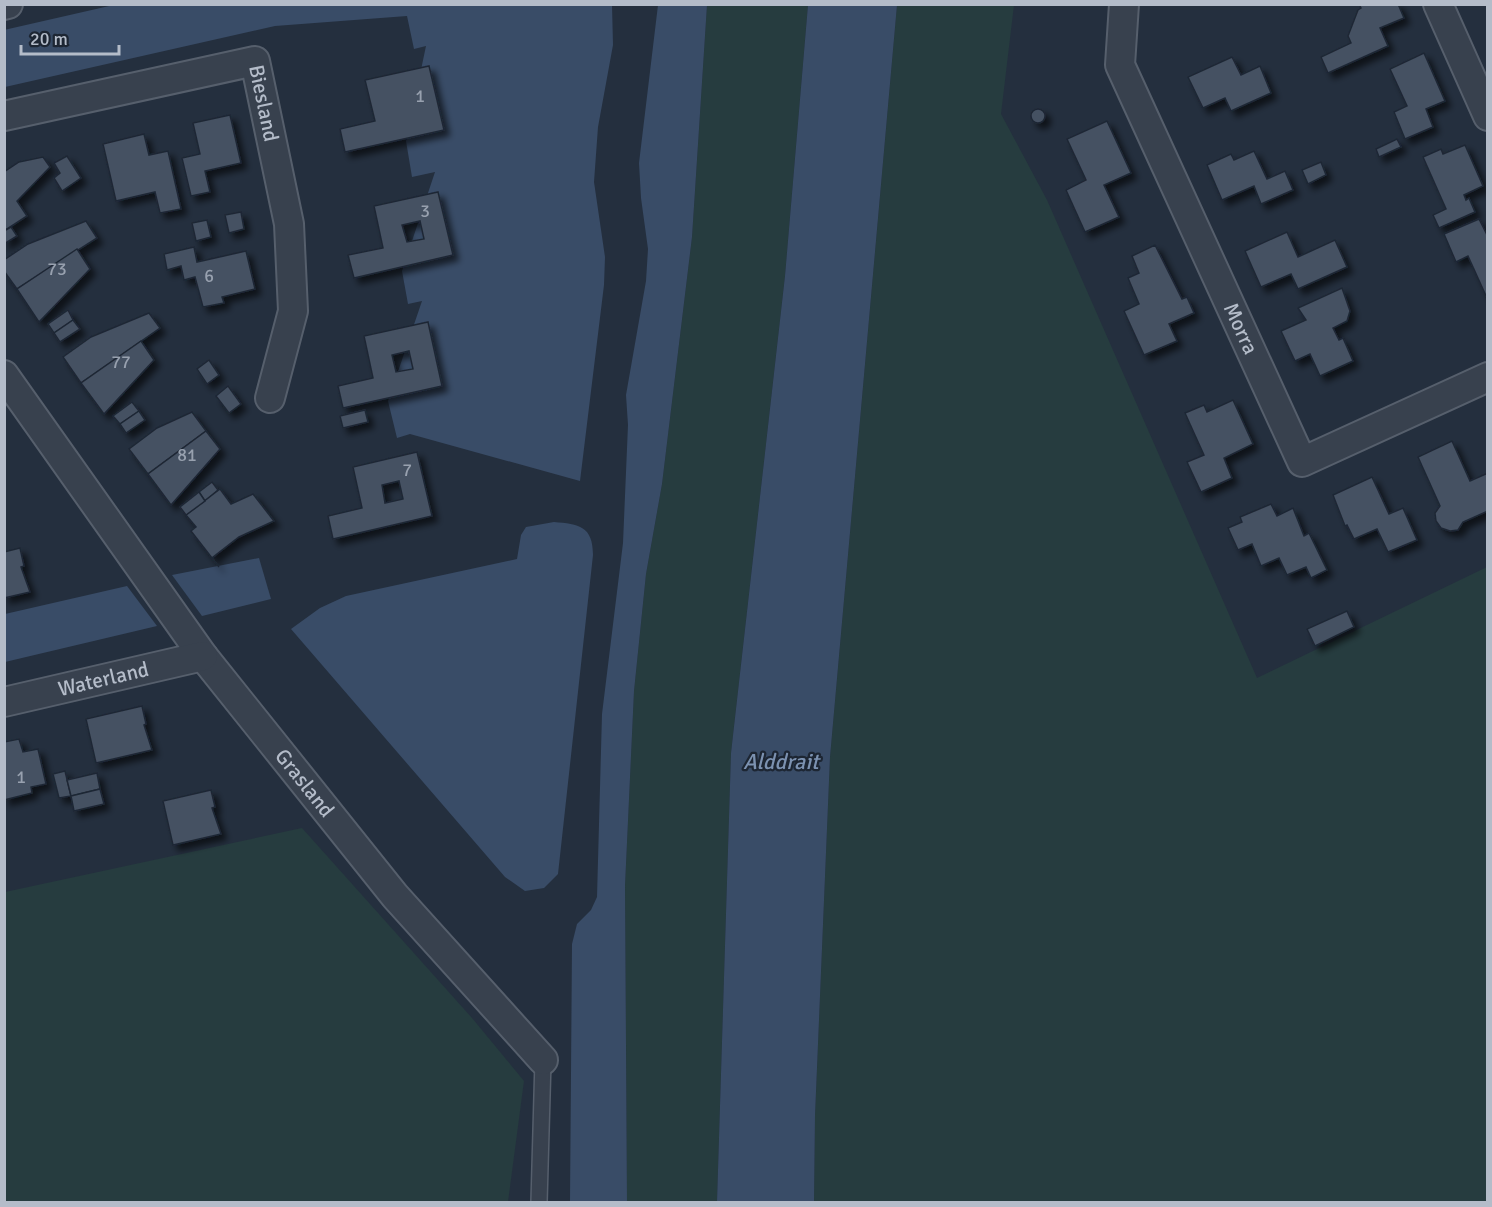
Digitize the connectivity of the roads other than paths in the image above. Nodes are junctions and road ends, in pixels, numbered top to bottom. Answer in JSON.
{"nodes":[{"id":1,"x":1124,"y":4,"type":"edge"},
{"id":2,"x":1438,"y":4,"type":"edge"},
{"id":3,"x":4,"y":116,"type":"edge"},
{"id":4,"x":1488,"y":116,"type":"edge"},
{"id":5,"x":4,"y":375,"type":"edge"},
{"id":6,"x":1488,"y":377,"type":"edge"},
{"id":7,"x":270,"y":398,"type":"dead end"},
{"id":8,"x":199,"y":651,"type":"junction"},
{"id":9,"x":4,"y":702,"type":"edge"},
{"id":10,"x":543,"y":1060,"type":"joint"},
{"id":11,"x":539,"y":1203,"type":"edge"}],
"edges":[{"from":1,"to":6,"type":"street","name":"Morra"},
{"from":2,"to":4,"type":"street"},
{"from":3,"to":7,"type":"street","name":"Biesland"},
{"from":5,"to":8,"type":"street","name":"Grasland"},
{"from":8,"to":9,"type":"street","name":"Waterland"},
{"from":8,"to":10,"type":"street","name":"Grasland"},
{"from":10,"to":11,"type":"lane","name":"Grasland"}]}
